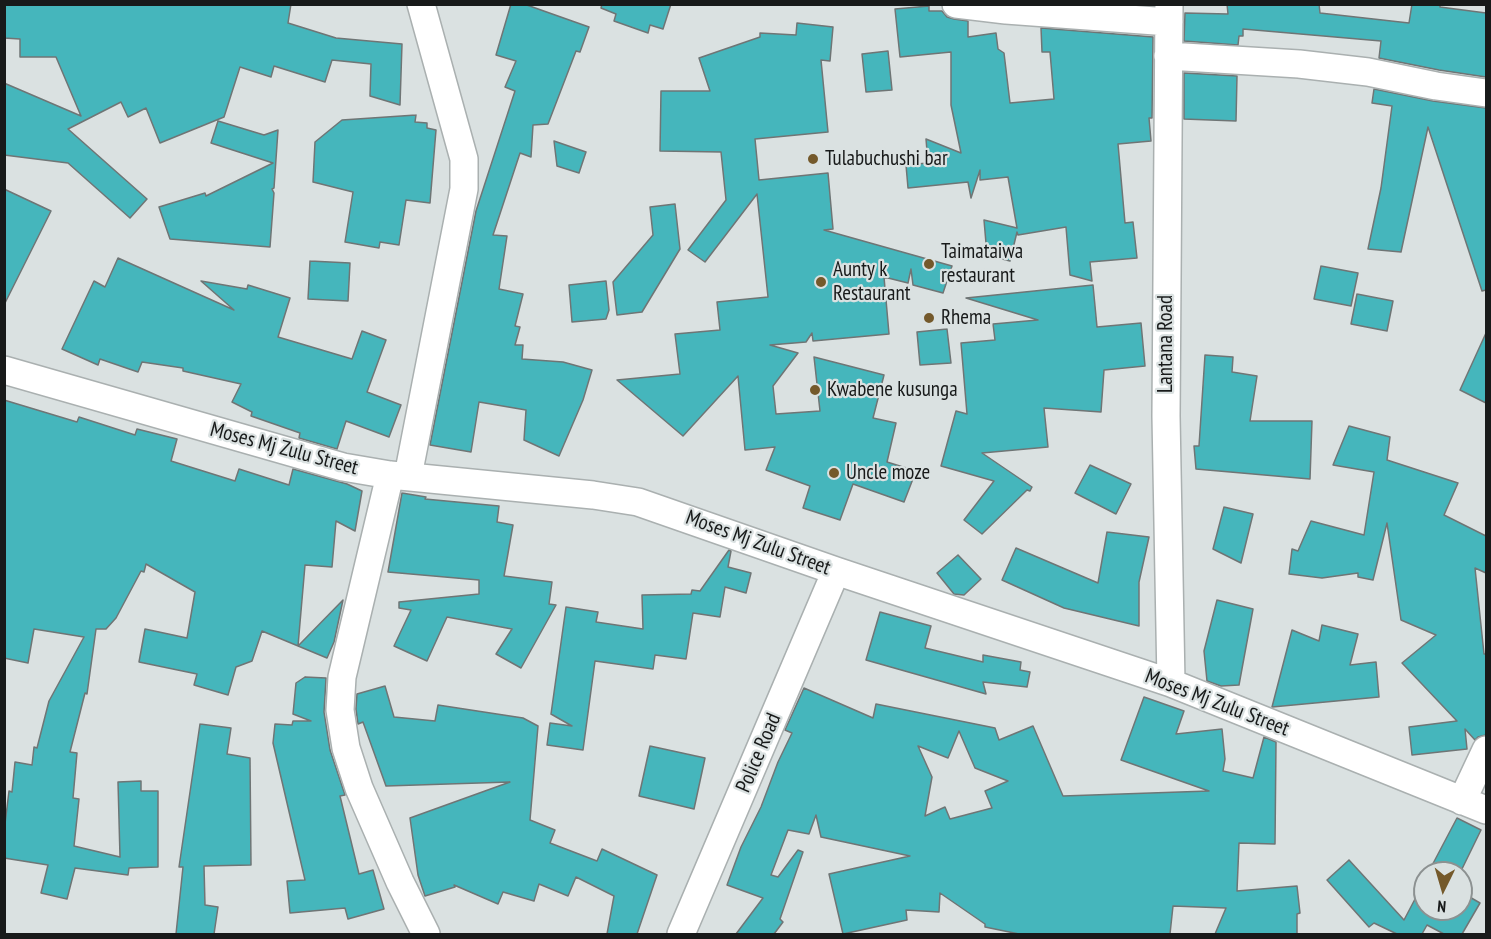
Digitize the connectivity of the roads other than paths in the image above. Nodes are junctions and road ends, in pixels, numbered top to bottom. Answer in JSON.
{"nodes":[{"id":1,"x":421,"y":4,"type":"edge"},
{"id":2,"x":956,"y":4,"type":"edge"},
{"id":3,"x":1169,"y":13,"type":"edge"},
{"id":4,"x":1168,"y":56,"type":"junction"},
{"id":5,"x":1486,"y":93,"type":"edge"},
{"id":6,"x":4,"y":370,"type":"edge"},
{"id":7,"x":399,"y":476,"type":"junction"},
{"id":8,"x":836,"y":571,"type":"junction"},
{"id":9,"x":1171,"y":683,"type":"junction"},
{"id":10,"x":1486,"y":750,"type":"edge"},
{"id":11,"x":1474,"y":806,"type":"edge"},
{"id":12,"x":426,"y":934,"type":"edge"},
{"id":13,"x":681,"y":934,"type":"edge"}],
"edges":[{"from":1,"to":7,"type":"street"},
{"from":2,"to":3,"type":"street"},
{"from":3,"to":4,"type":"street","name":"Lantana Road"},
{"from":4,"to":5,"type":"street"},
{"from":4,"to":9,"type":"street","name":"Lantana Road"},
{"from":6,"to":7,"type":"street","name":"Moses Mj Zulu Street"},
{"from":7,"to":8,"type":"street","name":"Moses Mj Zulu Street"},
{"from":7,"to":12,"type":"street"},
{"from":8,"to":9,"type":"street","name":"Moses Mj Zulu Street"},
{"from":8,"to":13,"type":"street","name":"Police Road"},
{"from":9,"to":11,"type":"street","name":"Moses Mj Zulu Street"},
{"from":10,"to":11,"type":"street"}]}
